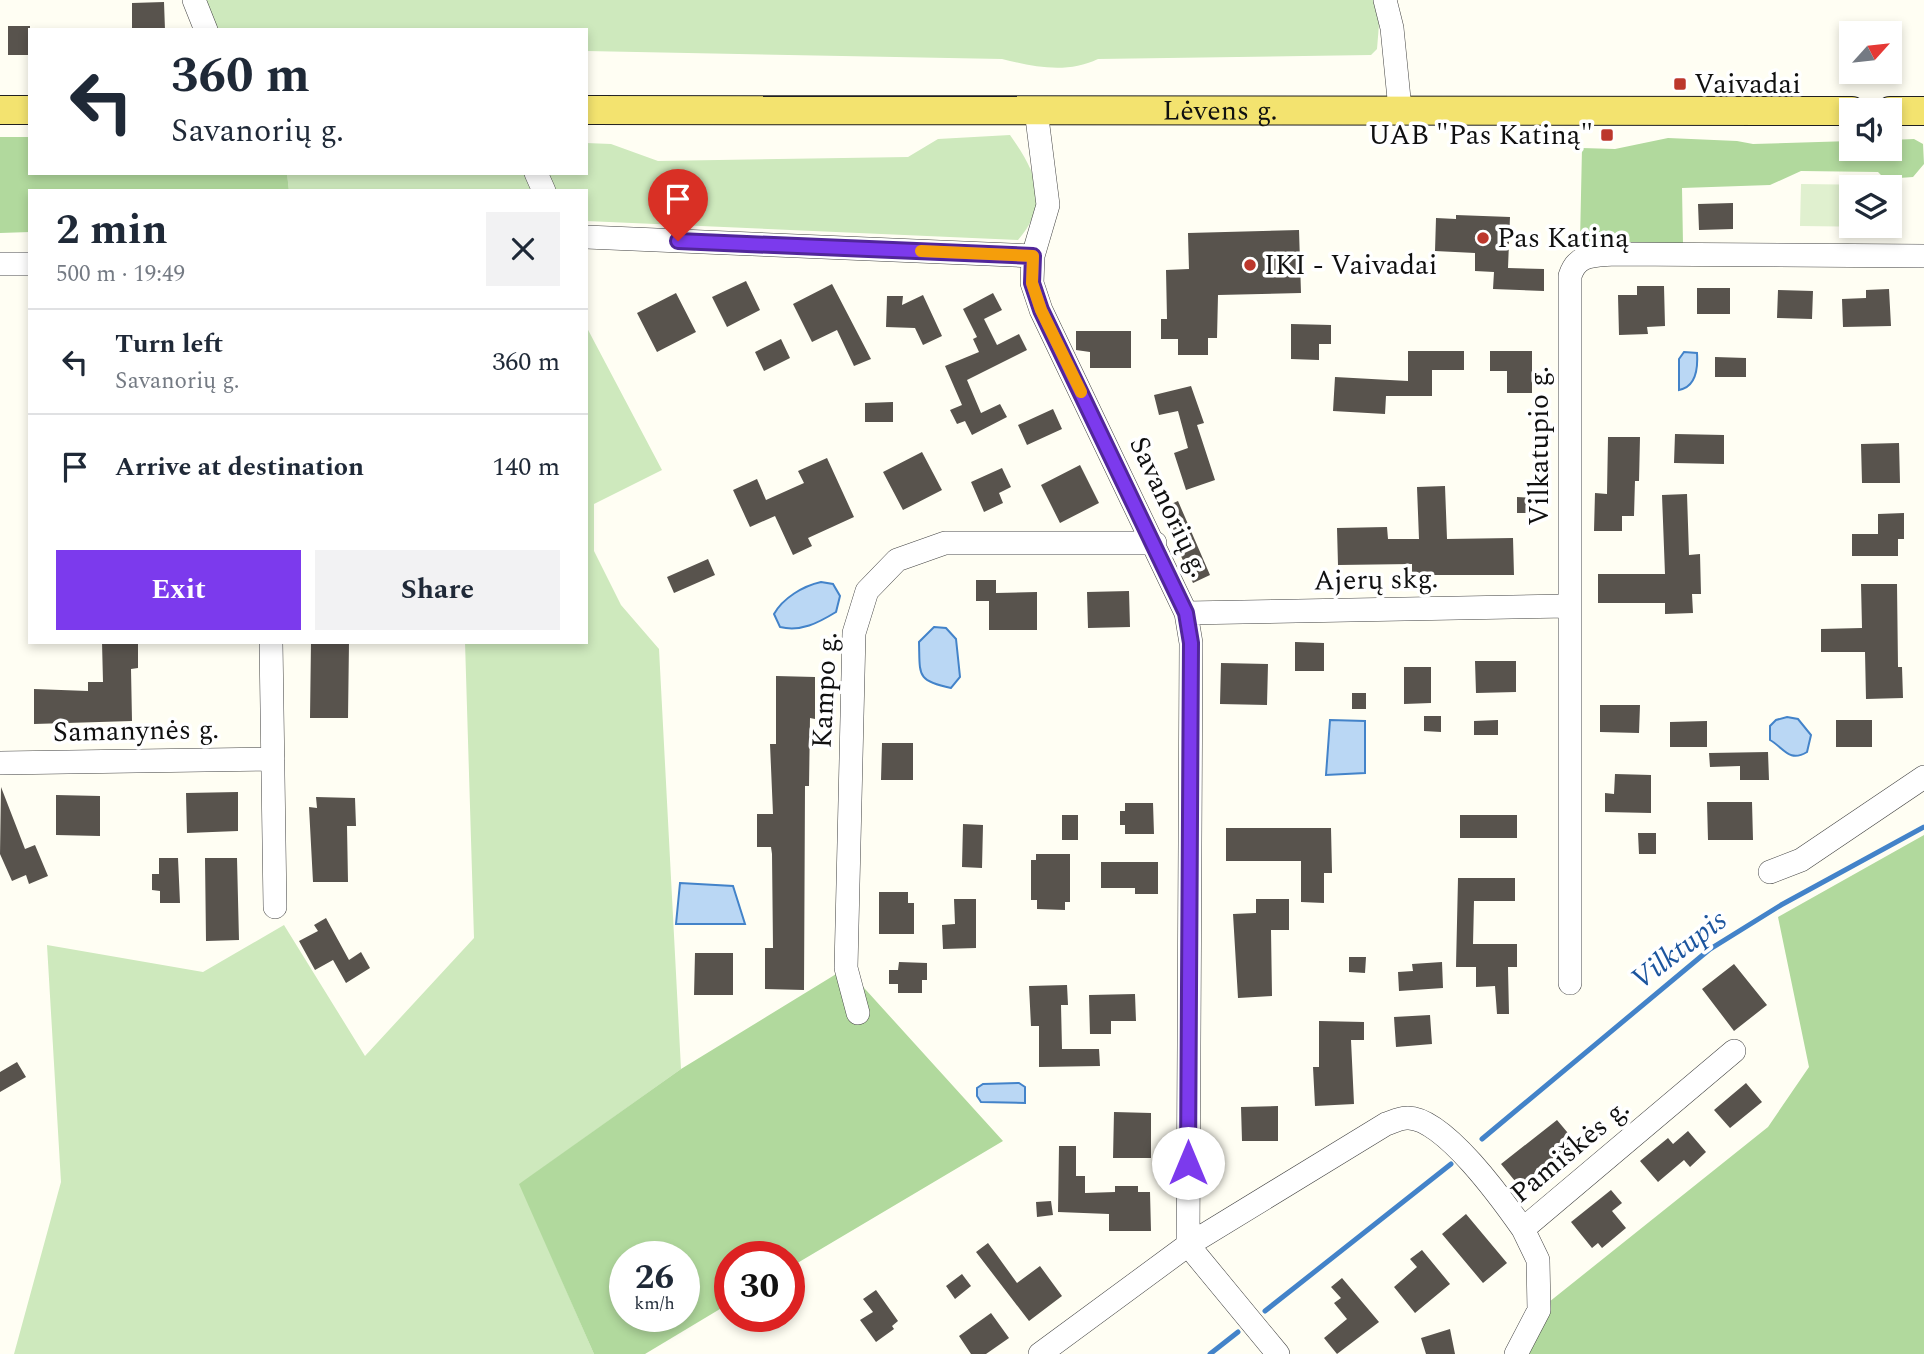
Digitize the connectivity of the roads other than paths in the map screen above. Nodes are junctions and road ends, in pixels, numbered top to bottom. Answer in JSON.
{"nodes":[{"id":1,"x":194,"y":0,"type":"edge"},
{"id":2,"x":1385,"y":0,"type":"edge"},
{"id":3,"x":205,"y":28,"type":"edge"},
{"id":4,"x":1401,"y":109,"type":"junction"},
{"id":5,"x":0,"y":110,"type":"edge"},
{"id":6,"x":28,"y":110,"type":"edge"},
{"id":7,"x":588,"y":110,"type":"edge"},
{"id":8,"x":1036,"y":110,"type":"junction"},
{"id":9,"x":1839,"y":110,"type":"edge"},
{"id":10,"x":1902,"y":111,"type":"edge"},
{"id":11,"x":1924,"y":111,"type":"edge"},
{"id":12,"x":588,"y":237,"type":"edge"},
{"id":13,"x":1033,"y":256,"type":"junction"},
{"id":14,"x":1924,"y":256,"type":"edge"},
{"id":15,"x":0,"y":264,"type":"edge"},
{"id":16,"x":28,"y":264,"type":"edge"},
{"id":17,"x":1155,"y":542,"type":"junction"},
{"id":18,"x":1568,"y":606,"type":"junction"},
{"id":19,"x":1186,"y":613,"type":"junction"},
{"id":20,"x":271,"y":644,"type":"edge"},
{"id":21,"x":273,"y":759,"type":"junction"},
{"id":22,"x":0,"y":762,"type":"edge"},
{"id":23,"x":1924,"y":777,"type":"edge"},
{"id":24,"x":1770,"y":872,"type":"dead end"},
{"id":25,"x":275,"y":907,"type":"dead end"},
{"id":26,"x":1570,"y":983,"type":"dead end"},
{"id":27,"x":858,"y":1013,"type":"dead end"},
{"id":28,"x":1734,"y":1051,"type":"dead end"},
{"id":29,"x":1523,"y":1229,"type":"junction"},
{"id":30,"x":1188,"y":1245,"type":"junction"},
{"id":31,"x":1040,"y":1354,"type":"edge"},
{"id":32,"x":1278,"y":1354,"type":"edge"},
{"id":33,"x":1516,"y":1354,"type":"edge"}],
"edges":[{"from":1,"to":3,"type":"street"},
{"from":2,"to":4,"type":"street"},
{"from":4,"to":8,"type":"main road","name":"Lėvens g."},
{"from":4,"to":9,"type":"main road","name":"Lėvens g."},
{"from":5,"to":6,"type":"main road"},
{"from":7,"to":8,"type":"main road","name":"Lėvens g."},
{"from":8,"to":13,"type":"street","name":"Savanorių g."},
{"from":10,"to":11,"type":"main road"},
{"from":12,"to":13,"type":"street"},
{"from":13,"to":17,"type":"street","name":"Savanorių g."},
{"from":14,"to":18,"type":"street","name":"Vilkatupio g."},
{"from":15,"to":16,"type":"street"},
{"from":17,"to":19,"type":"street","name":"Savanorių g."},
{"from":17,"to":27,"type":"street","name":"Kampo g."},
{"from":18,"to":19,"type":"street","name":"Ajerų skg."},
{"from":18,"to":26,"type":"street","name":"Vilkatupio g."},
{"from":19,"to":30,"type":"street","name":"Savanorių g."},
{"from":20,"to":21,"type":"street"},
{"from":21,"to":22,"type":"street","name":"Samanynės g."},
{"from":21,"to":25,"type":"street"},
{"from":23,"to":24,"type":"street"},
{"from":28,"to":29,"type":"street","name":"Pamiškės g."},
{"from":29,"to":30,"type":"street","name":"Pamiškės g."},
{"from":29,"to":33,"type":"street"},
{"from":30,"to":31,"type":"street"},
{"from":30,"to":32,"type":"street"}]}
